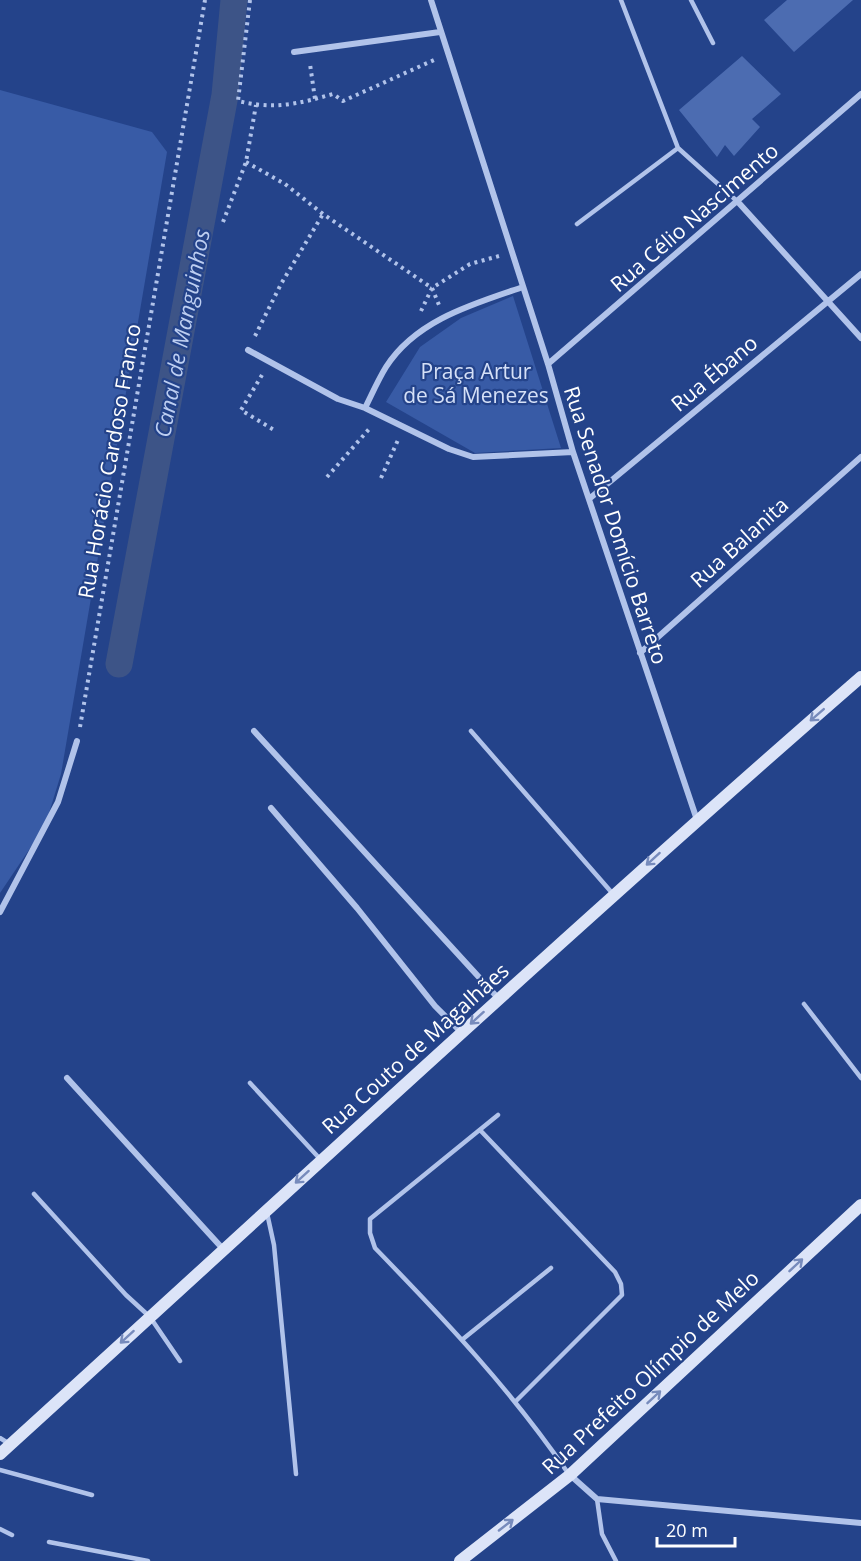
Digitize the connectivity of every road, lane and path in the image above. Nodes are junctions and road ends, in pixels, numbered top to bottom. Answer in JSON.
{"nodes":[{"id":1,"x":205,"y":0,"type":"edge"},
{"id":2,"x":250,"y":0,"type":"edge"},
{"id":3,"x":431,"y":0,"type":"edge"},
{"id":4,"x":621,"y":0,"type":"edge"},
{"id":5,"x":691,"y":0,"type":"edge"},
{"id":6,"x":440,"y":33,"type":"junction"},
{"id":7,"x":713,"y":43,"type":"dead end"},
{"id":8,"x":308,"y":49,"type":"junction"},
{"id":9,"x":294,"y":52,"type":"dead end"},
{"id":10,"x":449,"y":54,"type":"junction"},
{"id":11,"x":861,"y":94,"type":"edge"},
{"id":12,"x":315,"y":99,"type":"junction"},
{"id":13,"x":256,"y":105,"type":"junction"},
{"id":14,"x":678,"y":148,"type":"junction"},
{"id":15,"x":246,"y":162,"type":"junction"},
{"id":16,"x":738,"y":202,"type":"junction"},
{"id":17,"x":323,"y":214,"type":"junction"},
{"id":18,"x":224,"y":222,"type":"dead end"},
{"id":19,"x":577,"y":224,"type":"dead end"},
{"id":20,"x":512,"y":253,"type":"junction"},
{"id":21,"x":861,"y":274,"type":"edge"},
{"id":22,"x":523,"y":287,"type":"junction"},
{"id":23,"x":432,"y":288,"type":"junction"},
{"id":24,"x":828,"y":301,"type":"junction"},
{"id":25,"x":443,"y":317,"type":"junction"},
{"id":26,"x":861,"y":338,"type":"edge"},
{"id":27,"x":408,"y":342,"type":"junction"},
{"id":28,"x":248,"y":350,"type":"joint"},
{"id":29,"x":270,"y":362,"type":"junction"},
{"id":30,"x":548,"y":364,"type":"junction"},
{"id":31,"x":364,"y":408,"type":"junction"},
{"id":32,"x":380,"y":416,"type":"junction"},
{"id":33,"x":404,"y":428,"type":"junction"},
{"id":34,"x":274,"y":430,"type":"dead end"},
{"id":35,"x":573,"y":452,"type":"junction"},
{"id":36,"x":861,"y":457,"type":"edge"},
{"id":37,"x":327,"y":477,"type":"dead end"},
{"id":38,"x":381,"y":478,"type":"dead end"},
{"id":39,"x":588,"y":499,"type":"junction"},
{"id":40,"x":640,"y":653,"type":"junction"},
{"id":41,"x":861,"y":677,"type":"edge"},
{"id":42,"x":254,"y":731,"type":"dead end"},
{"id":43,"x":471,"y":731,"type":"dead end"},
{"id":44,"x":78,"y":741,"type":"joint"},
{"id":45,"x":271,"y":808,"type":"dead end"},
{"id":46,"x":697,"y":820,"type":"junction"},
{"id":47,"x":614,"y":894,"type":"junction"},
{"id":48,"x":0,"y":912,"type":"edge"},
{"id":49,"x":498,"y":999,"type":"junction"},
{"id":50,"x":804,"y":1004,"type":"dead end"},
{"id":51,"x":461,"y":1032,"type":"junction"},
{"id":52,"x":67,"y":1078,"type":"dead end"},
{"id":53,"x":861,"y":1078,"type":"edge"},
{"id":54,"x":250,"y":1083,"type":"dead end"},
{"id":55,"x":498,"y":1115,"type":"dead end"},
{"id":56,"x":480,"y":1130,"type":"junction"},
{"id":57,"x":321,"y":1160,"type":"junction"},
{"id":58,"x":34,"y":1194,"type":"dead end"},
{"id":59,"x":860,"y":1208,"type":"edge"},
{"id":60,"x":266,"y":1210,"type":"junction"},
{"id":61,"x":224,"y":1249,"type":"junction"},
{"id":62,"x":551,"y":1268,"type":"dead end"},
{"id":63,"x":150,"y":1317,"type":"junction"},
{"id":64,"x":463,"y":1339,"type":"junction"},
{"id":65,"x":180,"y":1361,"type":"dead end"},
{"id":66,"x":515,"y":1402,"type":"junction"},
{"id":67,"x":5,"y":1441,"type":"edge"},
{"id":68,"x":0,"y":1454,"type":"edge"},
{"id":69,"x":0,"y":1470,"type":"edge"},
{"id":70,"x":296,"y":1474,"type":"dead end"},
{"id":71,"x":570,"y":1475,"type":"junction"},
{"id":72,"x":92,"y":1494,"type":"dead end"},
{"id":73,"x":597,"y":1499,"type":"junction"},
{"id":74,"x":861,"y":1523,"type":"edge"},
{"id":75,"x":0,"y":1529,"type":"edge"},
{"id":76,"x":12,"y":1535,"type":"dead end"},
{"id":77,"x":49,"y":1542,"type":"dead end"},
{"id":78,"x":148,"y":1561,"type":"edge"},
{"id":79,"x":460,"y":1561,"type":"edge"},
{"id":80,"x":616,"y":1561,"type":"edge"}],
"edges":[{"from":1,"to":44,"type":"path","name":"Rua Horácio Cardoso Franco"},
{"from":2,"to":13,"type":"path"},
{"from":3,"to":6,"type":"street","name":"Rua Senador Domício Barreto"},
{"from":4,"to":14,"type":"lane"},
{"from":5,"to":7,"type":"lane"},
{"from":6,"to":8,"type":"street"},
{"from":6,"to":10,"type":"street","name":"Rua Senador Domício Barreto"},
{"from":8,"to":9,"type":"street"},
{"from":8,"to":12,"type":"path"},
{"from":10,"to":12,"type":"path"},
{"from":10,"to":20,"type":"street","name":"Rua Senador Domício Barreto"},
{"from":11,"to":16,"type":"street","name":"Rua Célio Nascimento"},
{"from":12,"to":13,"type":"path"},
{"from":13,"to":15,"type":"path"},
{"from":14,"to":16,"type":"lane"},
{"from":14,"to":19,"type":"lane"},
{"from":15,"to":17,"type":"path"},
{"from":15,"to":18,"type":"path"},
{"from":16,"to":24,"type":"street"},
{"from":16,"to":30,"type":"street","name":"Rua Célio Nascimento"},
{"from":17,"to":23,"type":"path"},
{"from":17,"to":28,"type":"path"},
{"from":20,"to":22,"type":"street","name":"Rua Senador Domício Barreto"},
{"from":20,"to":23,"type":"path"},
{"from":21,"to":24,"type":"street","name":"Rua Ébano"},
{"from":22,"to":25,"type":"street"},
{"from":22,"to":30,"type":"street","name":"Rua Senador Domício Barreto"},
{"from":23,"to":25,"type":"path"},
{"from":23,"to":27,"type":"path"},
{"from":24,"to":26,"type":"street"},
{"from":24,"to":39,"type":"street","name":"Rua Ébano"},
{"from":25,"to":27,"type":"street"},
{"from":27,"to":31,"type":"street"},
{"from":28,"to":29,"type":"street"},
{"from":29,"to":31,"type":"street"},
{"from":29,"to":34,"type":"path"},
{"from":30,"to":35,"type":"street","name":"Rua Senador Domício Barreto"},
{"from":31,"to":32,"type":"street"},
{"from":32,"to":33,"type":"street"},
{"from":32,"to":37,"type":"path"},
{"from":33,"to":35,"type":"street"},
{"from":33,"to":38,"type":"path"},
{"from":35,"to":39,"type":"street","name":"Rua Senador Domício Barreto"},
{"from":36,"to":40,"type":"street","name":"Rua Balanita"},
{"from":39,"to":40,"type":"street","name":"Rua Senador Domício Barreto"},
{"from":40,"to":46,"type":"street","name":"Rua Senador Domício Barreto"},
{"from":41,"to":46,"type":"main road","name":"Rua Couto de Magalhães","one_way":true},
{"from":42,"to":49,"type":"street"},
{"from":43,"to":47,"type":"lane"},
{"from":44,"to":48,"type":"street"},
{"from":45,"to":51,"type":"street"},
{"from":46,"to":47,"type":"main road","name":"Rua Couto de Magalhães","one_way":true},
{"from":47,"to":49,"type":"main road","name":"Rua Couto de Magalhães"},
{"from":49,"to":51,"type":"main road","name":"Rua Couto de Magalhães","one_way":true},
{"from":50,"to":53,"type":"lane"},
{"from":51,"to":57,"type":"main road","name":"Rua Couto de Magalhães"},
{"from":52,"to":61,"type":"street"},
{"from":54,"to":57,"type":"lane"},
{"from":55,"to":56,"type":"lane"},
{"from":56,"to":64,"type":"lane"},
{"from":56,"to":66,"type":"lane"},
{"from":57,"to":60,"type":"main road","name":"Rua Couto de Magalhães","one_way":true},
{"from":58,"to":63,"type":"lane"},
{"from":71,"to":59,"type":"main road","name":"Rua Prefeito Olímpio de Melo","one_way":true},
{"from":60,"to":61,"type":"main road","name":"Rua Couto de Magalhães"},
{"from":60,"to":70,"type":"lane"},
{"from":61,"to":63,"type":"main road","name":"Rua Couto de Magalhães"},
{"from":62,"to":64,"type":"lane"},
{"from":63,"to":65,"type":"lane"},
{"from":63,"to":67,"type":"main road","name":"Rua Couto de Magalhães","one_way":true},
{"from":64,"to":66,"type":"lane"},
{"from":66,"to":71,"type":"lane"},
{"from":67,"to":68,"type":"main road","name":"Rua Couto de Magalhães"},
{"from":69,"to":72,"type":"lane"},
{"from":71,"to":73,"type":"street"},
{"from":79,"to":71,"type":"main road","name":"Rua Prefeito Olímpio de Melo","one_way":true},
{"from":73,"to":74,"type":"street"},
{"from":73,"to":80,"type":"lane"},
{"from":75,"to":76,"type":"lane"},
{"from":77,"to":78,"type":"lane"}]}
